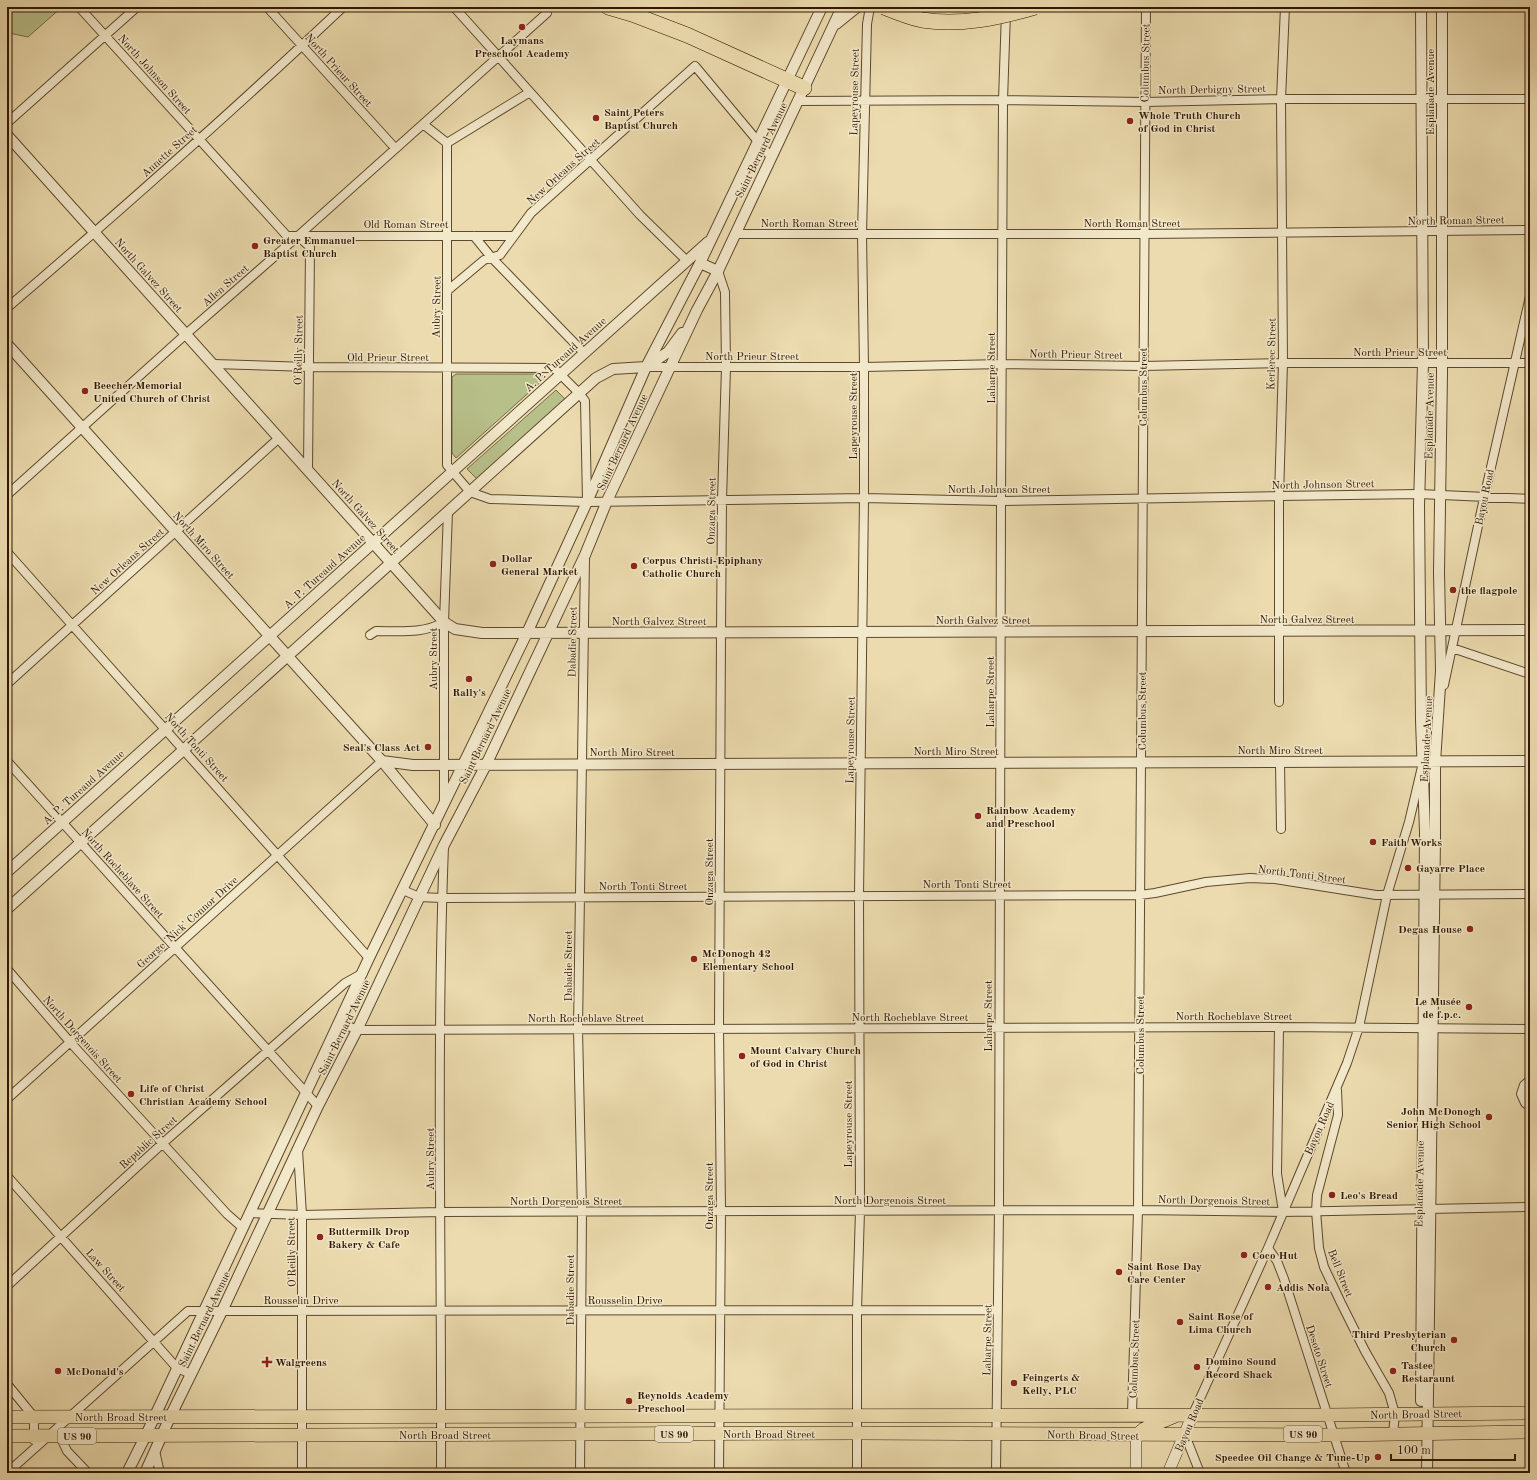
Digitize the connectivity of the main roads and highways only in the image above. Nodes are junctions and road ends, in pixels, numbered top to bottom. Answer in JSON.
{"nodes":[{"id":1,"x":608,"y":7,"type":"edge"},
{"id":2,"x":883,"y":7,"type":"edge"},
{"id":3,"x":1035,"y":7,"type":"edge"},
{"id":4,"x":801,"y":95,"type":"road end"},
{"id":5,"x":1476,"y":1413,"type":"junction"},
{"id":6,"x":1530,"y":1413,"type":"edge"},
{"id":7,"x":1193,"y":1414,"type":"junction"},
{"id":8,"x":1178,"y":1415,"type":"junction"},
{"id":9,"x":1297,"y":1415,"type":"junction"},
{"id":10,"x":7,"y":1417,"type":"edge"},
{"id":11,"x":214,"y":1417,"type":"junction"},
{"id":12,"x":1530,"y":1432,"type":"edge"},
{"id":13,"x":1475,"y":1433,"type":"junction"},
{"id":14,"x":1294,"y":1434,"type":"junction"},
{"id":15,"x":1136,"y":1435,"type":"junction"},
{"id":16,"x":1185,"y":1435,"type":"junction"},
{"id":17,"x":7,"y":1436,"type":"edge"},
{"id":18,"x":214,"y":1436,"type":"junction"},
{"id":19,"x":1136,"y":1473,"type":"edge"},
{"id":20,"x":1168,"y":1473,"type":"edge"}],
"edges":[{"from":1,"to":4,"type":"highway"},
{"from":2,"to":3,"type":"highway","bridge":true},
{"from":5,"to":6,"type":"main road","name":"North Broad Street","number":"US 90"},
{"from":5,"to":9,"type":"main road","name":"North Broad Street","number":"US 90"},
{"from":5,"to":13,"type":"main road"},
{"from":7,"to":8,"type":"main road","name":"North Broad Street","number":"US 90"},
{"from":7,"to":9,"type":"main road","name":"North Broad Street","number":"US 90"},
{"from":7,"to":16,"type":"main road","name":"Bayou Road"},
{"from":8,"to":11,"type":"main road","name":"North Broad Street","number":"US 90"},
{"from":8,"to":15,"type":"main road"},
{"from":9,"to":14,"type":"main road"},
{"from":10,"to":11,"type":"main road","name":"North Broad Street","number":"US 90"},
{"from":11,"to":18,"type":"main road"},
{"from":12,"to":13,"type":"main road","name":"North Broad Street","number":"US 90"},
{"from":13,"to":14,"type":"main road","name":"North Broad Street","number":"US 90"},
{"from":14,"to":16,"type":"main road","name":"North Broad Street","number":"US 90"},
{"from":15,"to":16,"type":"main road","name":"North Broad Street","number":"US 90"},
{"from":15,"to":18,"type":"main road","name":"North Broad Street","number":"US 90"},
{"from":15,"to":19,"type":"main road"},
{"from":16,"to":20,"type":"main road","name":"Bayou Road"},
{"from":17,"to":18,"type":"main road","name":"North Broad Street","number":"US 90"}]}
